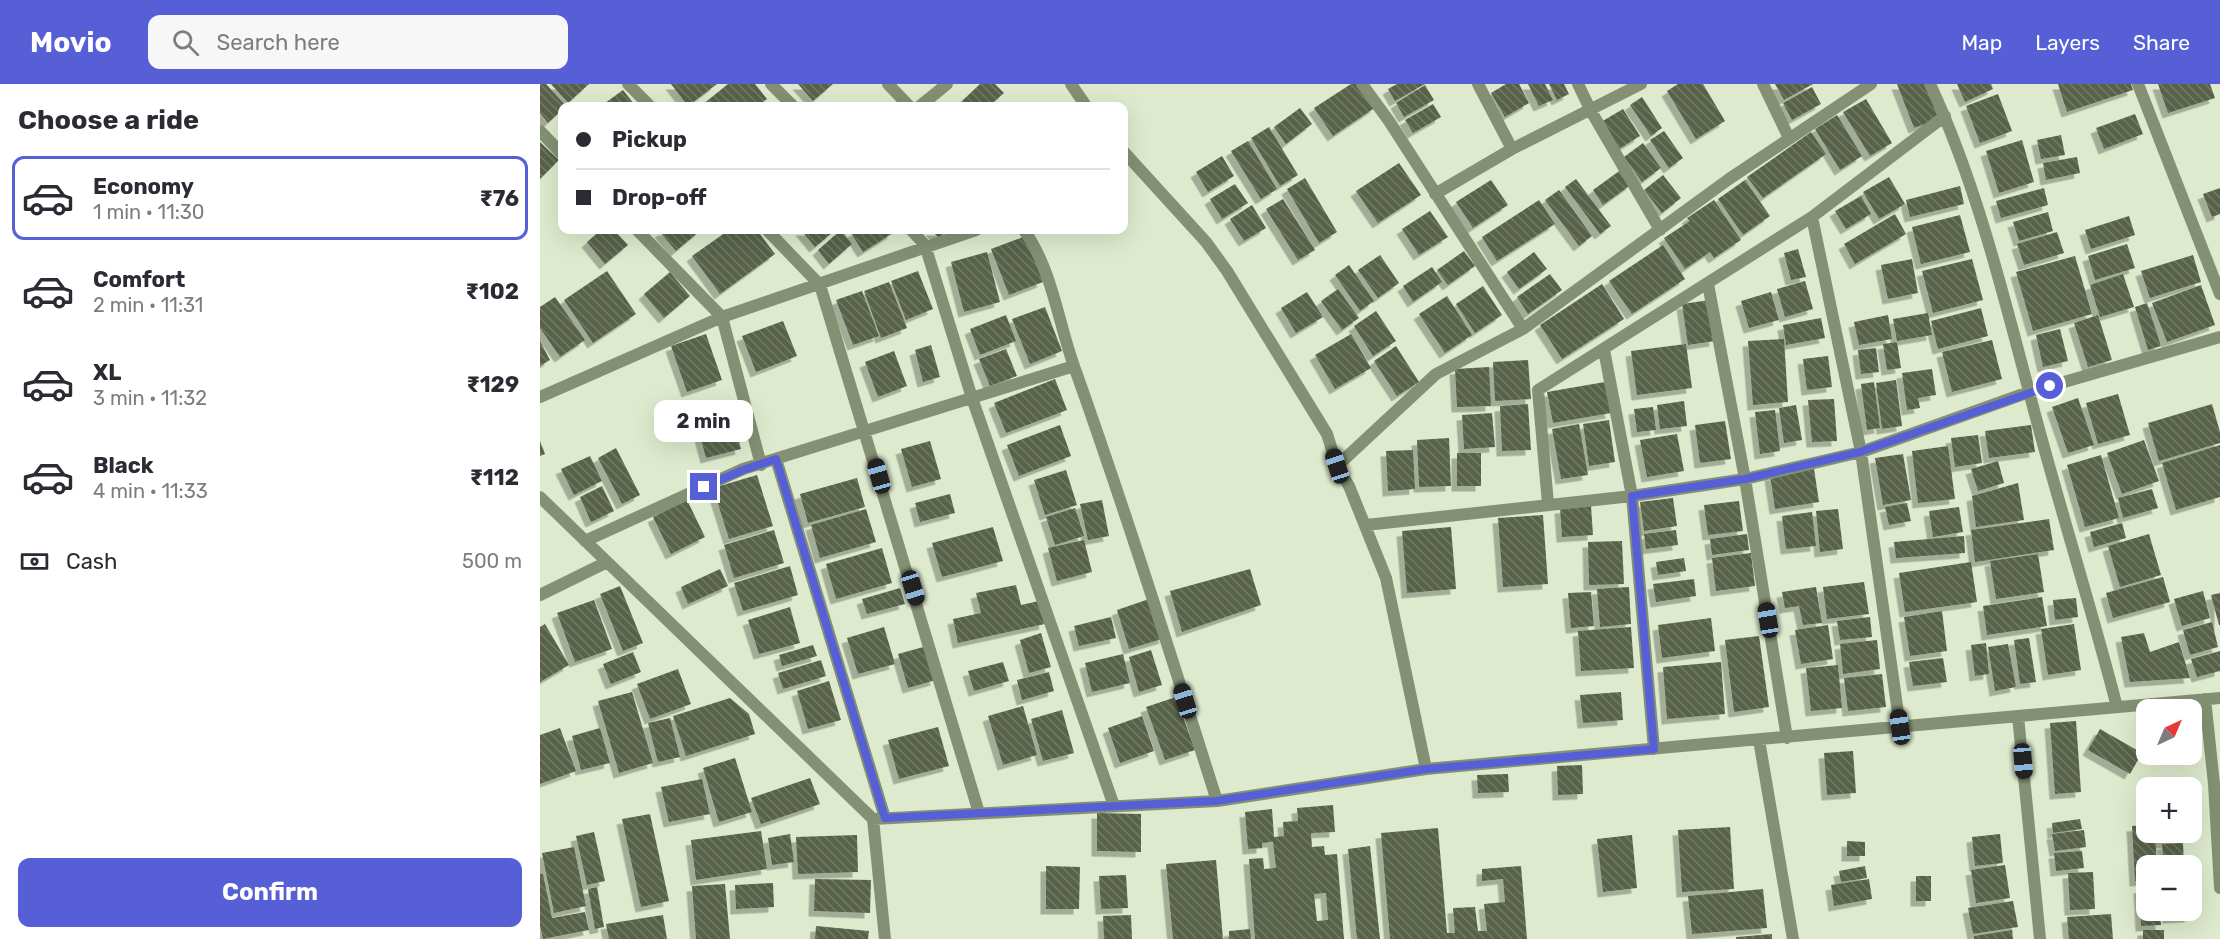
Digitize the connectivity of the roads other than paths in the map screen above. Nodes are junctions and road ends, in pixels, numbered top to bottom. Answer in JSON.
{"nodes":[{"id":1,"x":628,"y":84,"type":"edge"},
{"id":2,"x":771,"y":84,"type":"edge"},
{"id":3,"x":888,"y":84,"type":"edge"},
{"id":4,"x":947,"y":84,"type":"edge"},
{"id":5,"x":1071,"y":84,"type":"edge"},
{"id":6,"x":1362,"y":84,"type":"edge"},
{"id":7,"x":1479,"y":84,"type":"edge"},
{"id":8,"x":1578,"y":84,"type":"edge"},
{"id":9,"x":1641,"y":84,"type":"edge"},
{"id":10,"x":1763,"y":84,"type":"edge"},
{"id":11,"x":1871,"y":84,"type":"edge"},
{"id":12,"x":1930,"y":84,"type":"edge"},
{"id":13,"x":2138,"y":84,"type":"edge"},
{"id":14,"x":646,"y":102,"type":"edge"},
{"id":15,"x":789,"y":102,"type":"edge"},
{"id":16,"x":905,"y":102,"type":"edge"},
{"id":17,"x":925,"y":102,"type":"edge"},
{"id":18,"x":1083,"y":102,"type":"edge"},
{"id":19,"x":1591,"y":111,"type":"junction"},
{"id":20,"x":1945,"y":116,"type":"junction"},
{"id":21,"x":540,"y":131,"type":"edge"},
{"id":22,"x":1789,"y":138,"type":"junction"},
{"id":23,"x":1512,"y":149,"type":"junction"},
{"id":24,"x":558,"y":150,"type":"edge"},
{"id":25,"x":1128,"y":156,"type":"edge"},
{"id":26,"x":1434,"y":194,"type":"junction"},
{"id":27,"x":1812,"y":217,"type":"junction"},
{"id":28,"x":1660,"y":230,"type":"junction"},
{"id":29,"x":641,"y":234,"type":"edge"},
{"id":30,"x":771,"y":234,"type":"edge"},
{"id":31,"x":915,"y":234,"type":"edge"},
{"id":32,"x":963,"y":234,"type":"edge"},
{"id":33,"x":1027,"y":234,"type":"edge"},
{"id":34,"x":926,"y":245,"type":"junction"},
{"id":35,"x":1707,"y":284,"type":"junction"},
{"id":36,"x":820,"y":285,"type":"junction"},
{"id":37,"x":2220,"y":294,"type":"edge"},
{"id":38,"x":722,"y":316,"type":"junction"},
{"id":39,"x":1522,"y":329,"type":"junction"},
{"id":40,"x":2220,"y":337,"type":"edge"},
{"id":41,"x":1604,"y":350,"type":"junction"},
{"id":42,"x":1074,"y":366,"type":"junction"},
{"id":43,"x":2029,"y":392,"type":"junction"},
{"id":44,"x":540,"y":397,"type":"edge"},
{"id":45,"x":972,"y":398,"type":"junction"},
{"id":46,"x":866,"y":431,"type":"junction"},
{"id":47,"x":1860,"y":452,"type":"junction"},
{"id":48,"x":776,"y":459,"type":"junction"},
{"id":49,"x":760,"y":465,"type":"junction"},
{"id":50,"x":1337,"y":466,"type":"junction"},
{"id":51,"x":1745,"y":479,"type":"junction"},
{"id":52,"x":1632,"y":496,"type":"junction"},
{"id":53,"x":540,"y":497,"type":"edge"},
{"id":54,"x":1548,"y":504,"type":"junction"},
{"id":55,"x":1366,"y":525,"type":"junction"},
{"id":56,"x":585,"y":541,"type":"junction"},
{"id":57,"x":608,"y":562,"type":"junction"},
{"id":58,"x":540,"y":595,"type":"edge"},
{"id":59,"x":2220,"y":698,"type":"edge"},
{"id":60,"x":2205,"y":699,"type":"junction"},
{"id":61,"x":2117,"y":707,"type":"junction"},
{"id":62,"x":2018,"y":716,"type":"junction"},
{"id":63,"x":1900,"y":727,"type":"junction"},
{"id":64,"x":1787,"y":738,"type":"junction"},
{"id":65,"x":1759,"y":740,"type":"junction"},
{"id":66,"x":1654,"y":749,"type":"junction"},
{"id":67,"x":1426,"y":769,"type":"junction"},
{"id":68,"x":2217,"y":784,"type":"edge"},
{"id":69,"x":1216,"y":801,"type":"junction"},
{"id":70,"x":1114,"y":806,"type":"junction"},
{"id":71,"x":980,"y":813,"type":"junction"},
{"id":72,"x":879,"y":818,"type":"junction"},
{"id":73,"x":2220,"y":888,"type":"edge"},
{"id":74,"x":885,"y":939,"type":"edge"},
{"id":75,"x":1793,"y":939,"type":"edge"},
{"id":76,"x":2040,"y":939,"type":"edge"}],
"edges":[{"from":1,"to":14,"type":"street"},
{"from":2,"to":15,"type":"street"},
{"from":3,"to":16,"type":"street"},
{"from":4,"to":17,"type":"street"},
{"from":5,"to":18,"type":"street"},
{"from":6,"to":26,"type":"street"},
{"from":7,"to":23,"type":"street"},
{"from":8,"to":19,"type":"street"},
{"from":9,"to":19,"type":"street"},
{"from":10,"to":22,"type":"street"},
{"from":11,"to":22,"type":"street"},
{"from":12,"to":20,"type":"street"},
{"from":13,"to":37,"type":"street"},
{"from":19,"to":23,"type":"street"},
{"from":19,"to":28,"type":"street"},
{"from":20,"to":27,"type":"street"},
{"from":20,"to":43,"type":"street"},
{"from":21,"to":24,"type":"street"},
{"from":22,"to":28,"type":"street"},
{"from":23,"to":26,"type":"street"},
{"from":25,"to":50,"type":"street"},
{"from":26,"to":39,"type":"street"},
{"from":27,"to":35,"type":"street"},
{"from":27,"to":47,"type":"street"},
{"from":28,"to":39,"type":"street"},
{"from":29,"to":38,"type":"street"},
{"from":30,"to":36,"type":"street"},
{"from":31,"to":34,"type":"street"},
{"from":32,"to":34,"type":"street"},
{"from":33,"to":42,"type":"street"},
{"from":34,"to":36,"type":"street"},
{"from":34,"to":45,"type":"street"},
{"from":35,"to":41,"type":"street"},
{"from":35,"to":51,"type":"street"},
{"from":36,"to":38,"type":"street"},
{"from":36,"to":46,"type":"street"},
{"from":38,"to":44,"type":"street"},
{"from":38,"to":49,"type":"street"},
{"from":39,"to":50,"type":"street"},
{"from":40,"to":43,"type":"street"},
{"from":41,"to":52,"type":"street"},
{"from":41,"to":54,"type":"street"},
{"from":42,"to":45,"type":"street"},
{"from":42,"to":69,"type":"street"},
{"from":43,"to":47,"type":"street"},
{"from":43,"to":61,"type":"street"},
{"from":45,"to":46,"type":"street"},
{"from":45,"to":70,"type":"street"},
{"from":46,"to":48,"type":"street"},
{"from":46,"to":71,"type":"street"},
{"from":47,"to":51,"type":"street"},
{"from":47,"to":63,"type":"street"},
{"from":48,"to":49,"type":"street"},
{"from":48,"to":72,"type":"street"},
{"from":49,"to":56,"type":"street"},
{"from":50,"to":55,"type":"street"},
{"from":51,"to":52,"type":"street"},
{"from":51,"to":64,"type":"street"},
{"from":52,"to":54,"type":"street"},
{"from":52,"to":66,"type":"street"},
{"from":53,"to":56,"type":"street"},
{"from":54,"to":55,"type":"street"},
{"from":55,"to":67,"type":"street"},
{"from":56,"to":57,"type":"street"},
{"from":57,"to":58,"type":"street"},
{"from":57,"to":72,"type":"street"},
{"from":59,"to":60,"type":"street"},
{"from":60,"to":61,"type":"street"},
{"from":60,"to":68,"type":"street"},
{"from":61,"to":62,"type":"street"},
{"from":62,"to":63,"type":"street"},
{"from":62,"to":76,"type":"street"},
{"from":63,"to":64,"type":"street"},
{"from":64,"to":65,"type":"street"},
{"from":65,"to":66,"type":"street"},
{"from":65,"to":75,"type":"street"},
{"from":66,"to":67,"type":"street"},
{"from":67,"to":69,"type":"street"},
{"from":68,"to":73,"type":"street"},
{"from":69,"to":70,"type":"street"},
{"from":70,"to":71,"type":"street"},
{"from":71,"to":72,"type":"street"},
{"from":72,"to":74,"type":"street"}]}
